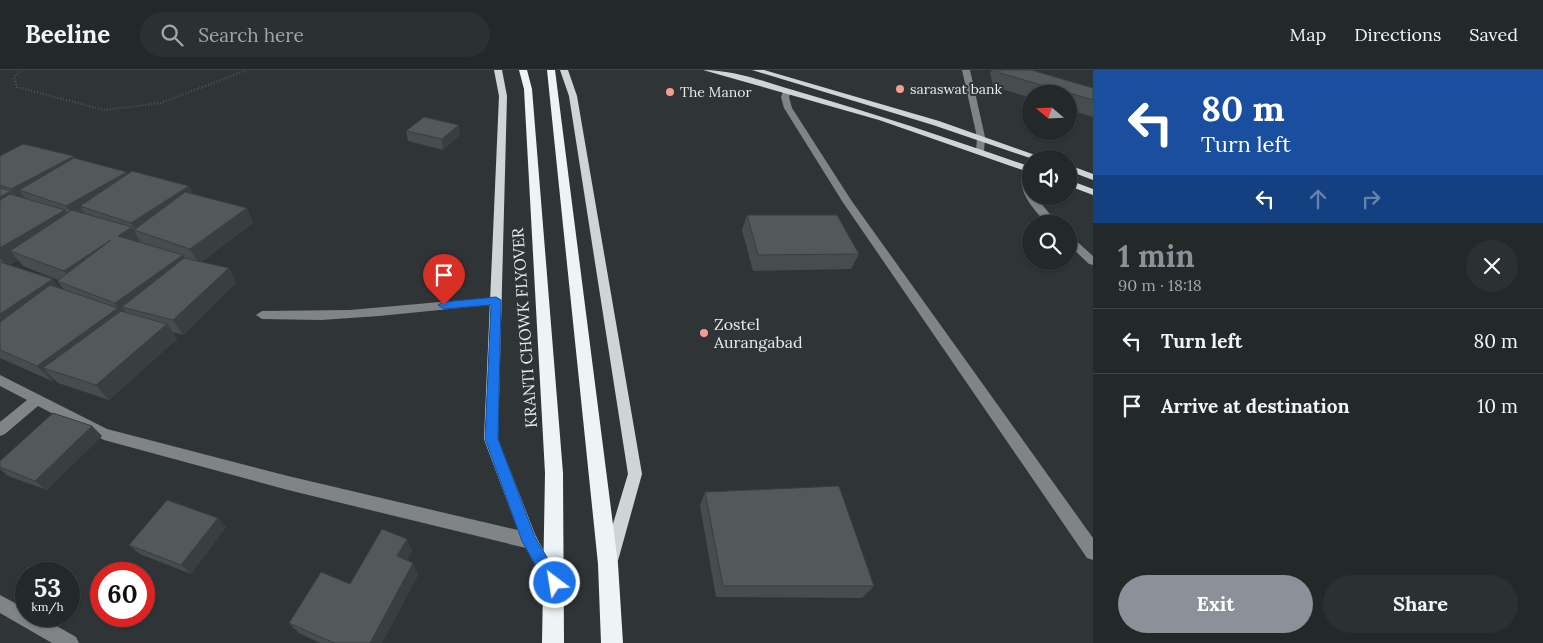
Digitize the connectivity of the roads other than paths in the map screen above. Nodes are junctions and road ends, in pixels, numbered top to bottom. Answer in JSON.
{"nodes":[{"id":1,"x":498,"y":70,"type":"edge"},
{"id":2,"x":523,"y":70,"type":"edge"},
{"id":3,"x":551,"y":70,"type":"edge"},
{"id":4,"x":564,"y":70,"type":"edge"},
{"id":5,"x":707,"y":70,"type":"edge"},
{"id":6,"x":756,"y":70,"type":"edge"},
{"id":7,"x":966,"y":70,"type":"edge"},
{"id":8,"x":787,"y":91,"type":"junction"},
{"id":9,"x":981,"y":137,"type":"junction"},
{"id":10,"x":980,"y":152,"type":"junction"},
{"id":11,"x":1022,"y":152,"type":"edge"},
{"id":12,"x":1022,"y":167,"type":"edge"},
{"id":13,"x":1077,"y":171,"type":"edge"},
{"id":14,"x":1093,"y":177,"type":"edge"},
{"id":15,"x":1077,"y":186,"type":"edge"},
{"id":16,"x":1093,"y":192,"type":"edge"},
{"id":17,"x":1037,"y":205,"type":"edge"},
{"id":18,"x":1046,"y":215,"type":"edge"},
{"id":19,"x":1077,"y":247,"type":"edge"},
{"id":20,"x":1093,"y":262,"type":"edge"},
{"id":21,"x":496,"y":300,"type":"junction"},
{"id":22,"x":262,"y":315,"type":"dead end"},
{"id":23,"x":0,"y":380,"type":"edge"},
{"id":24,"x":36,"y":399,"type":"junction"},
{"id":25,"x":0,"y":430,"type":"edge"},
{"id":26,"x":530,"y":541,"type":"junction"},
{"id":27,"x":1093,"y":552,"type":"edge"},
{"id":28,"x":608,"y":564,"type":"junction"},
{"id":29,"x":555,"y":583,"type":"junction"},
{"id":30,"x":0,"y":604,"type":"edge"},
{"id":31,"x":70,"y":643,"type":"edge"},
{"id":32,"x":553,"y":643,"type":"edge"},
{"id":33,"x":612,"y":643,"type":"edge"}],
"edges":[{"from":1,"to":21,"type":"main road"},
{"from":2,"to":29,"type":"highway","name":"KRANTI CHOWK FLYOVER"},
{"from":3,"to":28,"type":"highway"},
{"from":4,"to":28,"type":"main road"},
{"from":5,"to":8,"type":"main road"},
{"from":6,"to":9,"type":"main road"},
{"from":7,"to":9,"type":"street"},
{"from":8,"to":10,"type":"main road"},
{"from":8,"to":27,"type":"street"},
{"from":9,"to":10,"type":"street"},
{"from":9,"to":11,"type":"main road"},
{"from":10,"to":12,"type":"main road"},
{"from":13,"to":14,"type":"main road"},
{"from":15,"to":16,"type":"main road"},
{"from":17,"to":18,"type":"street"},
{"from":19,"to":20,"type":"street"},
{"from":21,"to":22,"type":"street"},
{"from":21,"to":26,"type":"main road"},
{"from":23,"to":24,"type":"street"},
{"from":24,"to":25,"type":"street"},
{"from":24,"to":26,"type":"street"},
{"from":26,"to":29,"type":"main road"},
{"from":28,"to":33,"type":"highway"},
{"from":29,"to":32,"type":"highway","name":"KRANTI CHOWK FLYOVER"},
{"from":30,"to":31,"type":"street"}]}
